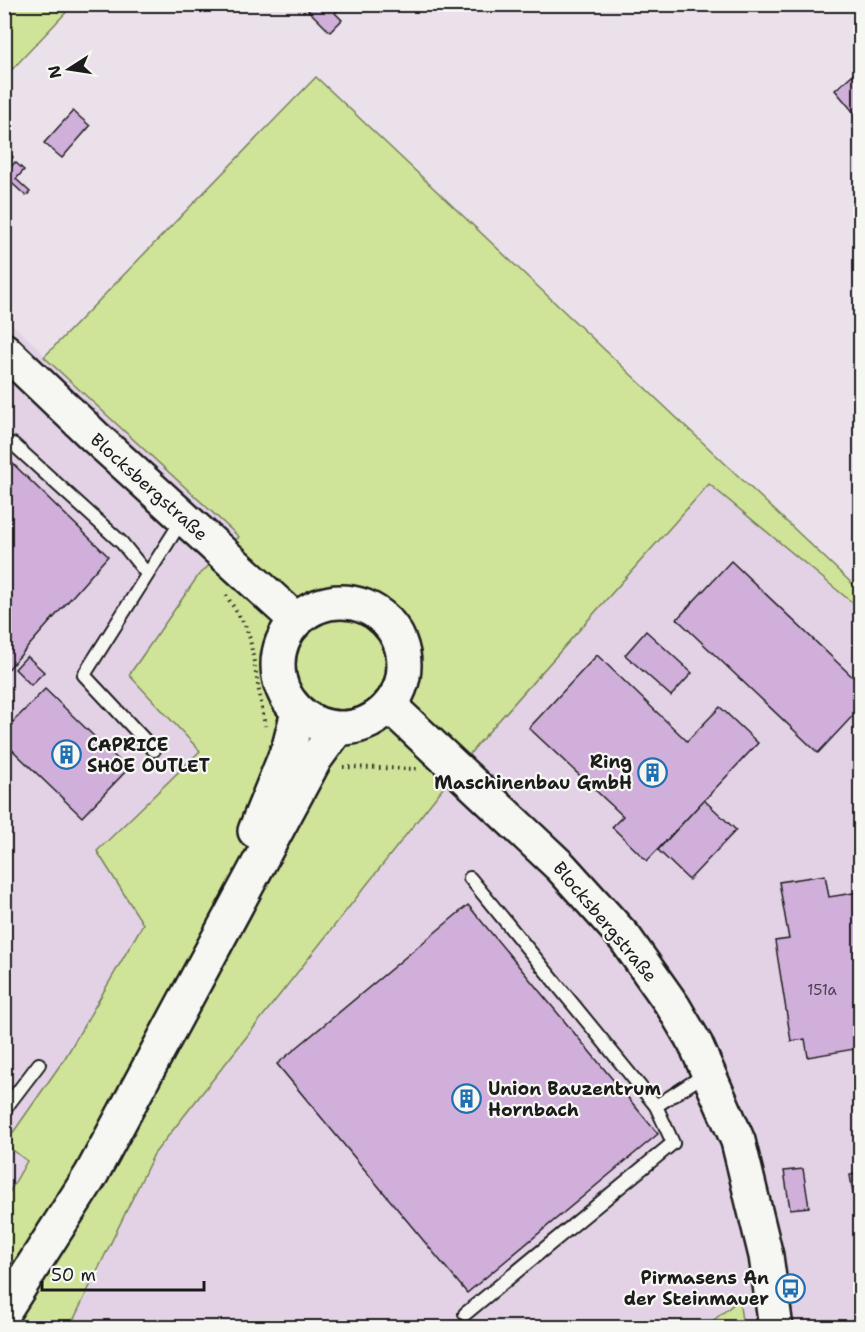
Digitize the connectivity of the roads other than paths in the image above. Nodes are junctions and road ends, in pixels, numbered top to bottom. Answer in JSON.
{"nodes":[{"id":1,"x":4,"y":350,"type":"edge"},
{"id":2,"x":13,"y":444,"type":"dead end"},
{"id":3,"x":184,"y":518,"type":"junction"},
{"id":4,"x":147,"y":574,"type":"junction"},
{"id":5,"x":296,"y":620,"type":"junction"},
{"id":6,"x":390,"y":706,"type":"junction"},
{"id":7,"x":298,"y":712,"type":"junction"},
{"id":8,"x":337,"y":729,"type":"junction"},
{"id":9,"x":154,"y":750,"type":"dead end"},
{"id":10,"x":302,"y":753,"type":"junction"},
{"id":11,"x":470,"y":878,"type":"dead end"},
{"id":12,"x":39,"y":1064,"type":"dead end"},
{"id":13,"x":709,"y":1072,"type":"junction"},
{"id":14,"x":656,"y":1106,"type":"junction"},
{"id":15,"x":4,"y":1110,"type":"edge"},
{"id":16,"x":4,"y":1311,"type":"edge"},
{"id":17,"x":465,"y":1314,"type":"dead end"},
{"id":18,"x":776,"y":1328,"type":"edge"}],
"edges":[{"from":1,"to":3,"type":"main road","name":"Blocksbergstraße"},
{"from":2,"to":4,"type":"lane"},
{"from":3,"to":4,"type":"lane"},
{"from":3,"to":5,"type":"main road","name":"Blocksbergstraße"},
{"from":4,"to":9,"type":"lane"},
{"from":5,"to":6,"type":"main road"},
{"from":5,"to":7,"type":"main road"},
{"from":6,"to":8,"type":"main road"},
{"from":6,"to":13,"type":"main road","name":"Blocksbergstraße"},
{"from":7,"to":8,"type":"main road"},
{"from":7,"to":10,"type":"main road"},
{"from":8,"to":10,"type":"main road"},
{"from":10,"to":16,"type":"main road"},
{"from":11,"to":14,"type":"lane"},
{"from":12,"to":15,"type":"lane"},
{"from":13,"to":14,"type":"lane"},
{"from":13,"to":18,"type":"main road","name":"Blocksbergstraße"},
{"from":14,"to":17,"type":"lane"}]}
